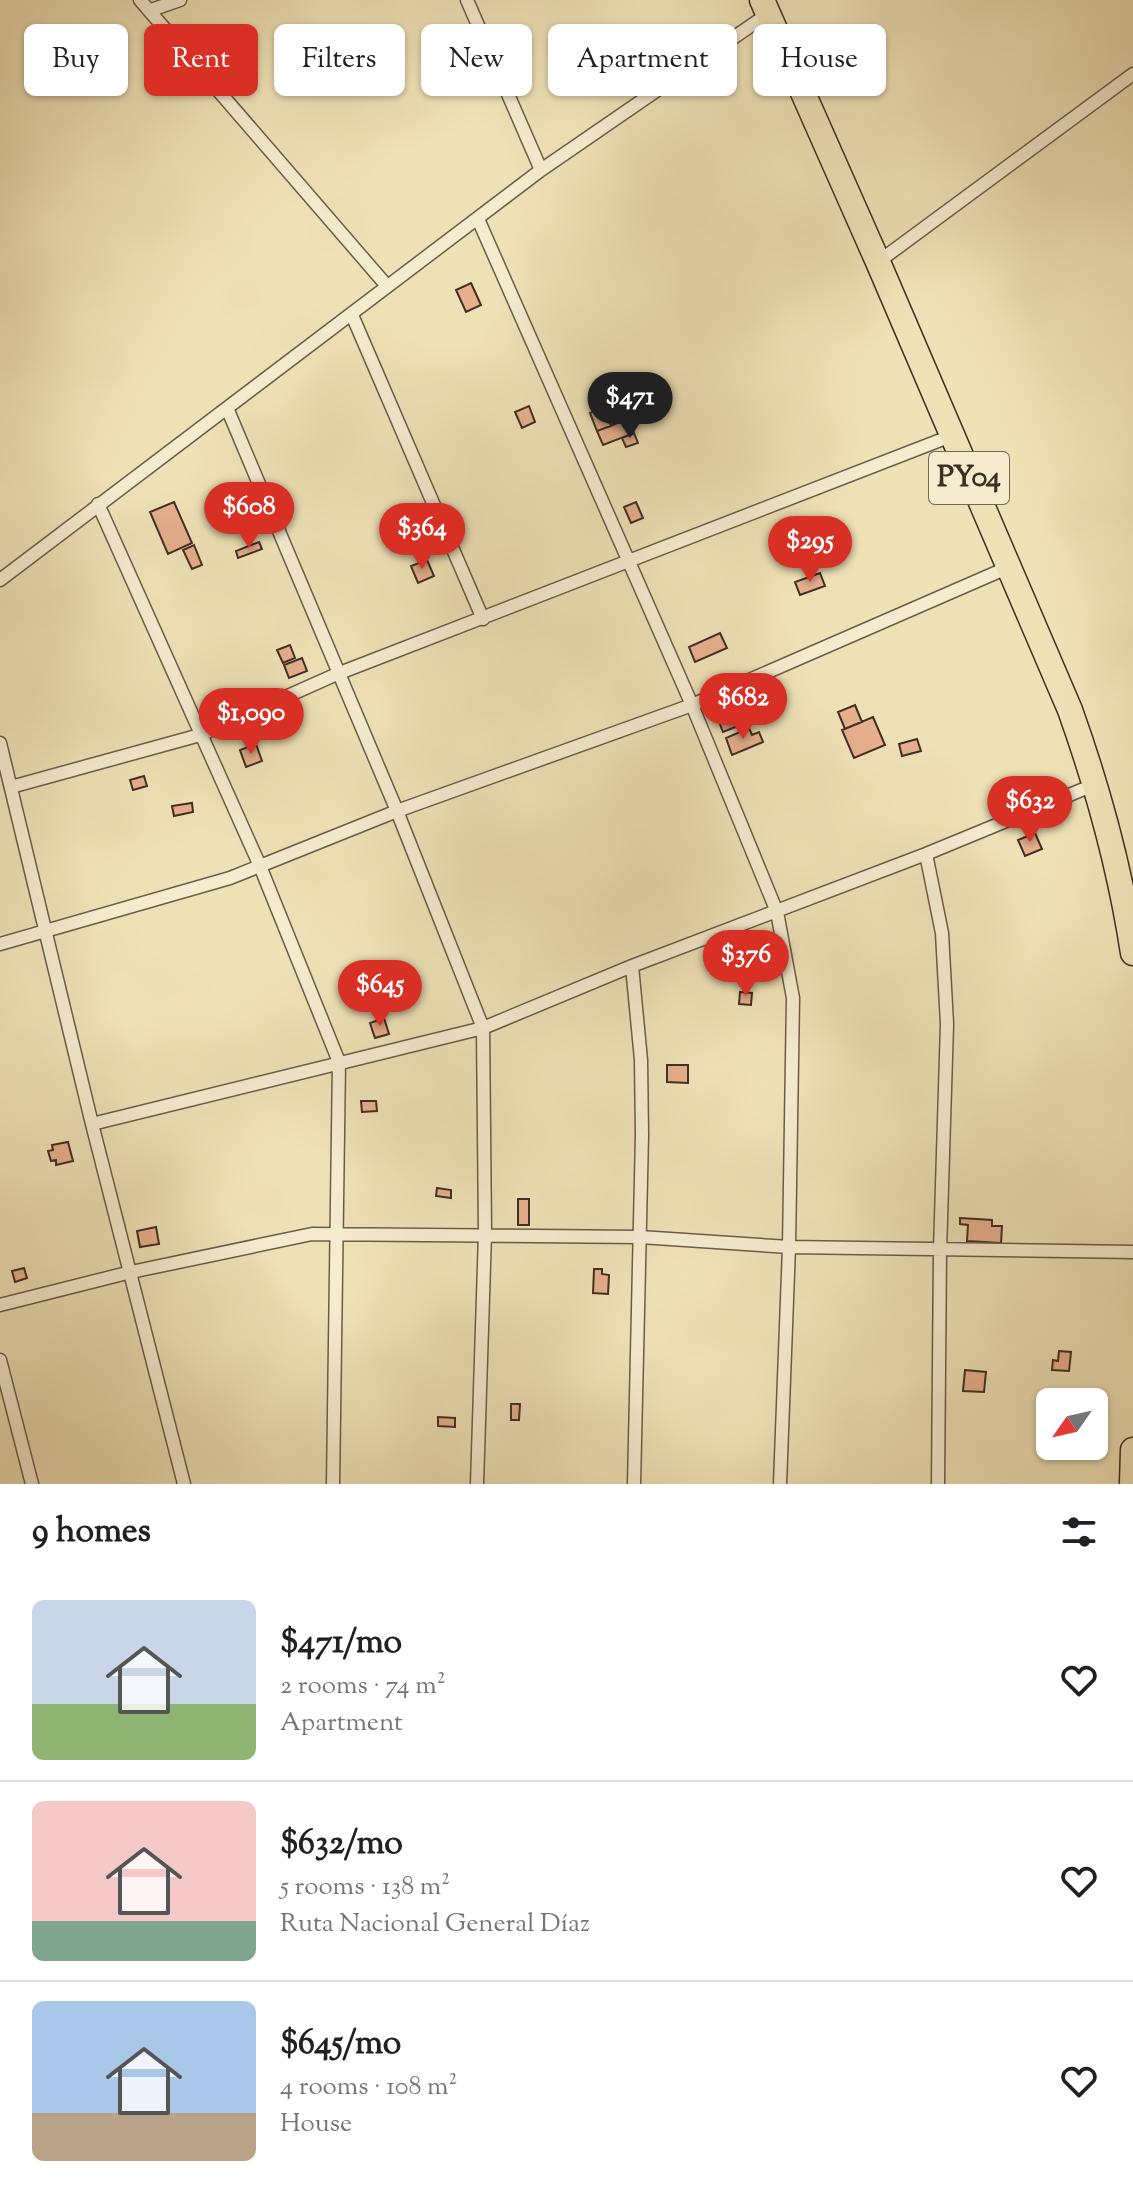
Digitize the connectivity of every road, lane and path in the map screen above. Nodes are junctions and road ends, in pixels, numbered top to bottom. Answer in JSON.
{"nodes":[{"id":1,"x":140,"y":0,"type":"edge"},
{"id":2,"x":180,"y":0,"type":"edge"},
{"id":3,"x":467,"y":0,"type":"edge"},
{"id":4,"x":765,"y":7,"type":"edge"},
{"id":5,"x":151,"y":10,"type":"junction"},
{"id":6,"x":1133,"y":74,"type":"edge"},
{"id":7,"x":541,"y":170,"type":"junction"},
{"id":8,"x":478,"y":219,"type":"junction"},
{"id":9,"x":878,"y":262,"type":"junction"},
{"id":10,"x":387,"y":286,"type":"junction"},
{"id":11,"x":352,"y":315,"type":"junction"},
{"id":12,"x":227,"y":408,"type":"junction"},
{"id":13,"x":951,"y":436,"type":"junction"},
{"id":14,"x":98,"y":504,"type":"junction"},
{"id":15,"x":628,"y":560,"type":"junction"},
{"id":16,"x":1009,"y":567,"type":"junction"},
{"id":17,"x":0,"y":580,"type":"edge"},
{"id":18,"x":483,"y":619,"type":"junction"},
{"id":19,"x":337,"y":674,"type":"junction"},
{"id":20,"x":692,"y":705,"type":"junction"},
{"id":21,"x":200,"y":735,"type":"junction"},
{"id":22,"x":0,"y":743,"type":"edge"},
{"id":23,"x":1096,"y":784,"type":"junction"},
{"id":24,"x":11,"y":787,"type":"junction"},
{"id":25,"x":397,"y":811,"type":"junction"},
{"id":26,"x":926,"y":854,"type":"junction"},
{"id":27,"x":260,"y":866,"type":"junction"},
{"id":28,"x":777,"y":912,"type":"junction"},
{"id":29,"x":45,"y":932,"type":"junction"},
{"id":30,"x":0,"y":944,"type":"edge"},
{"id":31,"x":1133,"y":953,"type":"edge"},
{"id":32,"x":632,"y":966,"type":"junction"},
{"id":33,"x":483,"y":1028,"type":"junction"},
{"id":34,"x":339,"y":1062,"type":"junction"},
{"id":35,"x":92,"y":1124,"type":"junction"},
{"id":36,"x":485,"y":1234,"type":"junction"},
{"id":37,"x":337,"y":1235,"type":"junction"},
{"id":38,"x":640,"y":1237,"type":"junction"},
{"id":39,"x":789,"y":1247,"type":"junction"},
{"id":40,"x":940,"y":1251,"type":"junction"},
{"id":41,"x":1133,"y":1252,"type":"edge"},
{"id":42,"x":131,"y":1272,"type":"junction"},
{"id":43,"x":0,"y":1305,"type":"edge"},
{"id":44,"x":0,"y":1360,"type":"edge"},
{"id":45,"x":1133,"y":1450,"type":"edge"},
{"id":46,"x":32,"y":1484,"type":"edge"},
{"id":47,"x":184,"y":1484,"type":"edge"},
{"id":48,"x":333,"y":1484,"type":"edge"},
{"id":49,"x":477,"y":1484,"type":"edge"},
{"id":50,"x":634,"y":1484,"type":"edge"},
{"id":51,"x":780,"y":1484,"type":"edge"},
{"id":52,"x":938,"y":1484,"type":"edge"},
{"id":53,"x":1132,"y":1484,"type":"edge"}],
"edges":[{"from":1,"to":5,"type":"street"},
{"from":2,"to":5,"type":"street"},
{"from":3,"to":7,"type":"street"},
{"from":4,"to":7,"type":"street"},
{"from":4,"to":9,"type":"highway","number":"PY04"},
{"from":5,"to":10,"type":"street"},
{"from":6,"to":9,"type":"street"},
{"from":7,"to":8,"type":"street"},
{"from":8,"to":10,"type":"street"},
{"from":8,"to":15,"type":"street"},
{"from":9,"to":13,"type":"highway","number":"PY04"},
{"from":10,"to":11,"type":"street"},
{"from":11,"to":12,"type":"street"},
{"from":11,"to":18,"type":"street"},
{"from":12,"to":14,"type":"street"},
{"from":12,"to":19,"type":"street"},
{"from":13,"to":15,"type":"street"},
{"from":13,"to":16,"type":"highway","number":"PY04"},
{"from":14,"to":17,"type":"street"},
{"from":14,"to":21,"type":"street"},
{"from":15,"to":18,"type":"street"},
{"from":15,"to":20,"type":"street"},
{"from":16,"to":20,"type":"street"},
{"from":16,"to":23,"type":"highway","number":"PY04"},
{"from":18,"to":19,"type":"street"},
{"from":19,"to":21,"type":"street"},
{"from":19,"to":25,"type":"street"},
{"from":20,"to":25,"type":"street"},
{"from":20,"to":28,"type":"street"},
{"from":21,"to":24,"type":"street"},
{"from":21,"to":27,"type":"street"},
{"from":22,"to":24,"type":"street"},
{"from":23,"to":26,"type":"street"},
{"from":23,"to":31,"type":"highway","number":"PY04"},
{"from":24,"to":29,"type":"street"},
{"from":25,"to":27,"type":"street"},
{"from":25,"to":33,"type":"street"},
{"from":26,"to":28,"type":"street"},
{"from":26,"to":40,"type":"street"},
{"from":27,"to":29,"type":"street"},
{"from":27,"to":34,"type":"street"},
{"from":28,"to":32,"type":"street"},
{"from":28,"to":39,"type":"street"},
{"from":29,"to":30,"type":"street"},
{"from":29,"to":35,"type":"street"},
{"from":32,"to":33,"type":"street"},
{"from":32,"to":38,"type":"street"},
{"from":33,"to":34,"type":"street"},
{"from":33,"to":36,"type":"street"},
{"from":34,"to":35,"type":"street"},
{"from":34,"to":37,"type":"street"},
{"from":35,"to":42,"type":"street"},
{"from":36,"to":37,"type":"street"},
{"from":36,"to":38,"type":"street"},
{"from":36,"to":49,"type":"street"},
{"from":37,"to":42,"type":"street"},
{"from":37,"to":48,"type":"street"},
{"from":38,"to":39,"type":"street"},
{"from":38,"to":50,"type":"street"},
{"from":39,"to":40,"type":"street"},
{"from":39,"to":51,"type":"street"},
{"from":40,"to":41,"type":"street"},
{"from":40,"to":52,"type":"street"},
{"from":42,"to":43,"type":"street"},
{"from":42,"to":47,"type":"street"},
{"from":44,"to":46,"type":"street"},
{"from":45,"to":53,"type":"highway"}]}
